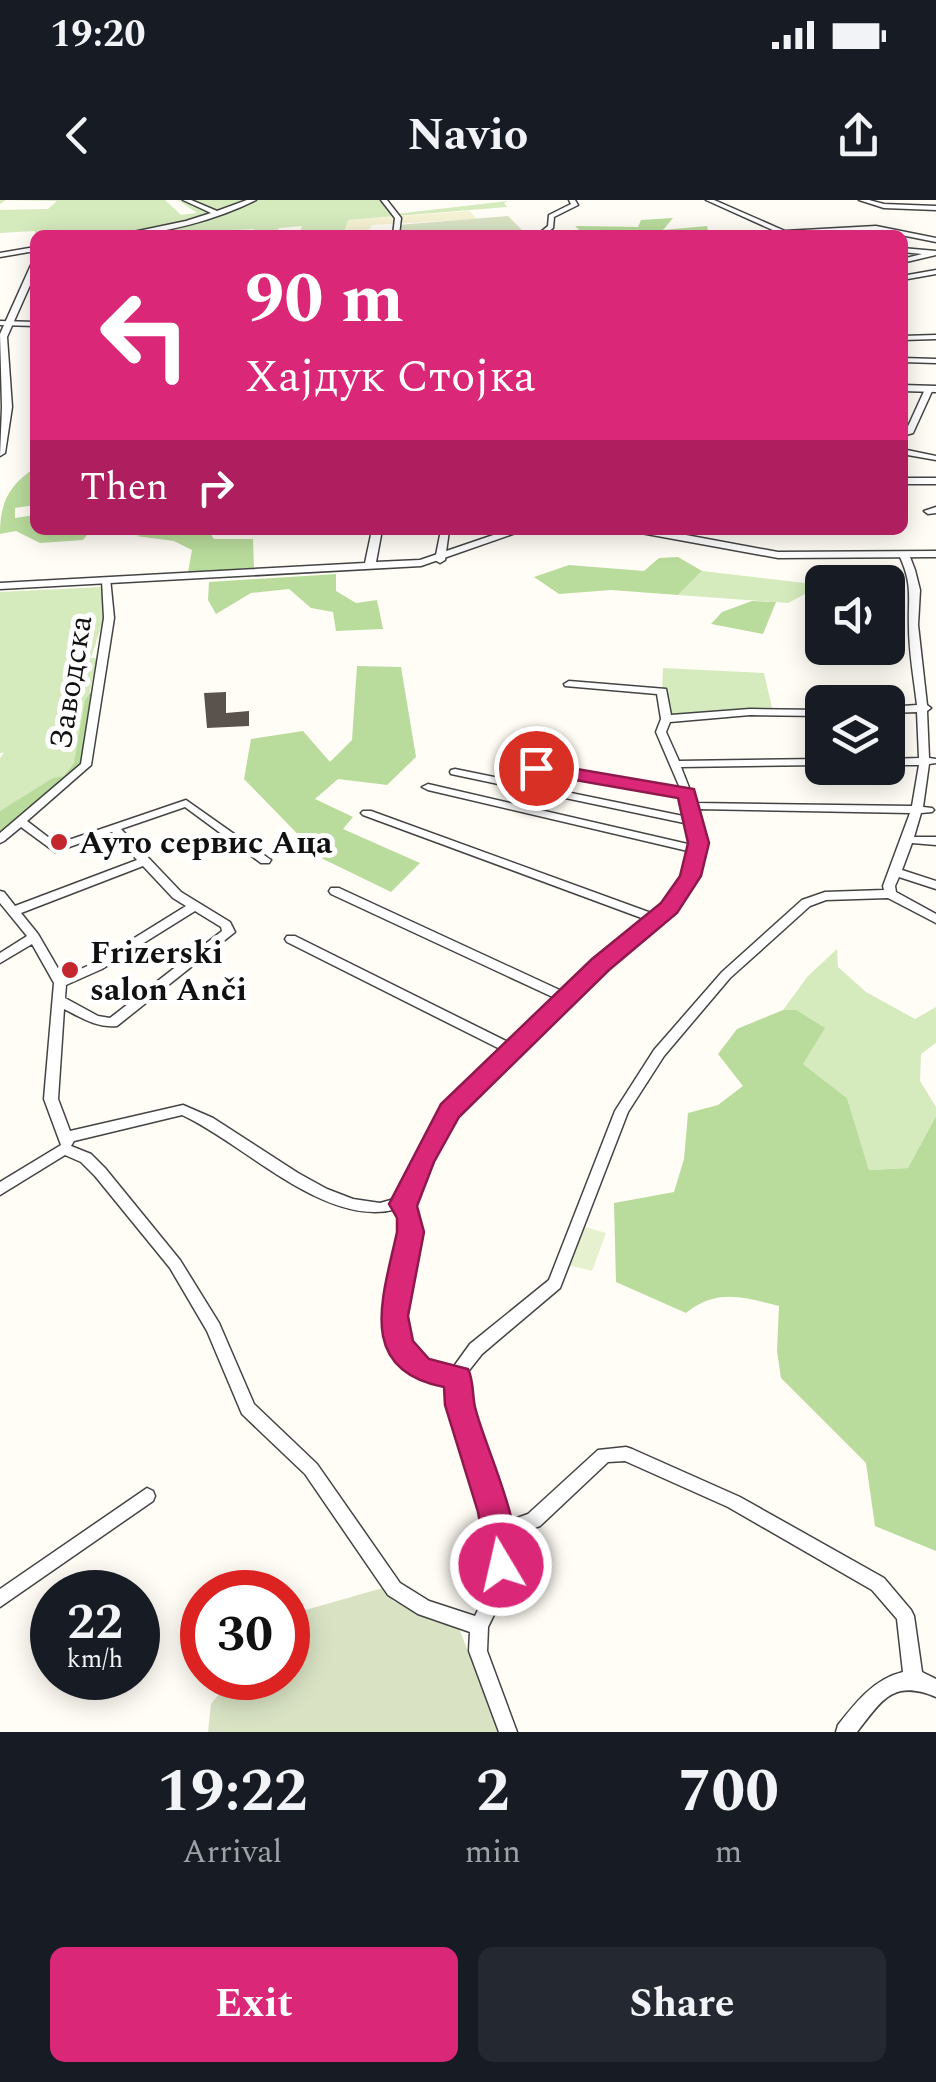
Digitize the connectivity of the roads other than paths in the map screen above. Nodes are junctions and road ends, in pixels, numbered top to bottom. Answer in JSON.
{"nodes":[{"id":1,"x":186,"y":200,"type":"edge"},
{"id":2,"x":253,"y":200,"type":"edge"},
{"id":3,"x":384,"y":200,"type":"edge"},
{"id":4,"x":572,"y":200,"type":"edge"},
{"id":5,"x":709,"y":200,"type":"edge"},
{"id":6,"x":862,"y":200,"type":"edge"},
{"id":7,"x":878,"y":205,"type":"junction"},
{"id":8,"x":936,"y":208,"type":"edge"},
{"id":9,"x":216,"y":212,"type":"junction"},
{"id":10,"x":882,"y":229,"type":"junction"},
{"id":11,"x":149,"y":230,"type":"edge"},
{"id":12,"x":397,"y":230,"type":"edge"},
{"id":13,"x":547,"y":230,"type":"edge"},
{"id":14,"x":777,"y":230,"type":"edge"},
{"id":15,"x":858,"y":230,"type":"edge"},
{"id":16,"x":887,"y":230,"type":"edge"},
{"id":17,"x":908,"y":234,"type":"edge"},
{"id":18,"x":936,"y":240,"type":"edge"},
{"id":19,"x":30,"y":248,"type":"edge"},
{"id":20,"x":908,"y":251,"type":"edge"},
{"id":21,"x":0,"y":254,"type":"edge"},
{"id":22,"x":934,"y":254,"type":"edge"},
{"id":23,"x":30,"y":260,"type":"edge"},
{"id":24,"x":908,"y":260,"type":"edge"},
{"id":25,"x":936,"y":272,"type":"edge"},
{"id":26,"x":30,"y":273,"type":"edge"},
{"id":27,"x":908,"y":277,"type":"edge"},
{"id":28,"x":30,"y":287,"type":"edge"},
{"id":29,"x":20,"y":297,"type":"junction"},
{"id":30,"x":3,"y":323,"type":"edge"},
{"id":31,"x":30,"y":324,"type":"edge"},
{"id":32,"x":936,"y":337,"type":"edge"},
{"id":33,"x":908,"y":338,"type":"edge"},
{"id":34,"x":908,"y":360,"type":"edge"},
{"id":35,"x":936,"y":361,"type":"edge"},
{"id":36,"x":2,"y":376,"type":"edge"},
{"id":37,"x":932,"y":389,"type":"edge"},
{"id":38,"x":909,"y":433,"type":"dead end"},
{"id":39,"x":1,"y":448,"type":"edge"},
{"id":40,"x":908,"y":452,"type":"edge"},
{"id":41,"x":936,"y":458,"type":"edge"},
{"id":42,"x":908,"y":481,"type":"edge"},
{"id":43,"x":936,"y":481,"type":"edge"},
{"id":44,"x":376,"y":535,"type":"edge"},
{"id":45,"x":443,"y":535,"type":"edge"},
{"id":46,"x":506,"y":535,"type":"edge"},
{"id":47,"x":667,"y":535,"type":"edge"},
{"id":48,"x":936,"y":554,"type":"edge"},
{"id":49,"x":905,"y":557,"type":"junction"},
{"id":50,"x":440,"y":560,"type":"junction"},
{"id":51,"x":370,"y":566,"type":"junction"},
{"id":52,"x":106,"y":580,"type":"junction"},
{"id":53,"x":0,"y":586,"type":"edge"},
{"id":54,"x":569,"y":684,"type":"dead end"},
{"id":55,"x":926,"y":708,"type":"junction"},
{"id":56,"x":905,"y":709,"type":"edge"},
{"id":57,"x":805,"y":714,"type":"edge"},
{"id":58,"x":666,"y":719,"type":"junction"},
{"id":59,"x":934,"y":743,"type":"edge"},
{"id":60,"x":932,"y":761,"type":"junction"},
{"id":61,"x":805,"y":762,"type":"edge"},
{"id":62,"x":905,"y":762,"type":"edge"},
{"id":63,"x":676,"y":764,"type":"junction"},
{"id":64,"x":536,"y":768,"type":"dead end"},
{"id":65,"x":456,"y":772,"type":"dead end"},
{"id":66,"x":428,"y":787,"type":"dead end"},
{"id":67,"x":689,"y":800,"type":"junction"},
{"id":68,"x":928,"y":810,"type":"junction"},
{"id":69,"x":367,"y":813,"type":"dead end"},
{"id":70,"x":21,"y":822,"type":"junction"},
{"id":71,"x":695,"y":822,"type":"junction"},
{"id":72,"x":115,"y":829,"type":"junction"},
{"id":73,"x":0,"y":838,"type":"edge"},
{"id":74,"x":915,"y":840,"type":"junction"},
{"id":75,"x":936,"y":841,"type":"edge"},
{"id":76,"x":698,"y":850,"type":"junction"},
{"id":77,"x":145,"y":860,"type":"junction"},
{"id":78,"x":265,"y":860,"type":"dead end"},
{"id":79,"x":897,"y":872,"type":"junction"},
{"id":80,"x":936,"y":885,"type":"edge"},
{"id":81,"x":335,"y":891,"type":"dead end"},
{"id":82,"x":890,"y":894,"type":"junction"},
{"id":83,"x":0,"y":895,"type":"edge"},
{"id":84,"x":194,"y":906,"type":"junction"},
{"id":85,"x":14,"y":911,"type":"junction"},
{"id":86,"x":936,"y":919,"type":"edge"},
{"id":87,"x":655,"y":920,"type":"junction"},
{"id":88,"x":34,"y":937,"type":"junction"},
{"id":89,"x":291,"y":938,"type":"dead end"},
{"id":90,"x":0,"y":958,"type":"edge"},
{"id":91,"x":60,"y":984,"type":"junction"},
{"id":92,"x":566,"y":998,"type":"junction"},
{"id":93,"x":59,"y":1000,"type":"junction"},
{"id":94,"x":511,"y":1049,"type":"junction"},
{"id":95,"x":66,"y":1143,"type":"junction"},
{"id":96,"x":1,"y":1186,"type":"edge"},
{"id":97,"x":402,"y":1204,"type":"junction"},
{"id":98,"x":458,"y":1377,"type":"junction"},
{"id":99,"x":147,"y":1496,"type":"dead end"},
{"id":100,"x":496,"y":1533,"type":"junction"},
{"id":101,"x":0,"y":1600,"type":"edge"},
{"id":102,"x":478,"y":1626,"type":"junction"},
{"id":103,"x":913,"y":1676,"type":"junction"},
{"id":104,"x":936,"y":1688,"type":"edge"},
{"id":105,"x":508,"y":1732,"type":"edge"},
{"id":106,"x":845,"y":1732,"type":"edge"}],
"edges":[{"from":1,"to":9,"type":"street"},
{"from":2,"to":9,"type":"street"},
{"from":3,"to":12,"type":"street"},
{"from":4,"to":13,"type":"street"},
{"from":5,"to":14,"type":"street"},
{"from":6,"to":7,"type":"street"},
{"from":7,"to":8,"type":"street"},
{"from":7,"to":10,"type":"street"},
{"from":9,"to":11,"type":"street"},
{"from":10,"to":15,"type":"street"},
{"from":10,"to":16,"type":"street"},
{"from":17,"to":18,"type":"street"},
{"from":19,"to":21,"type":"street"},
{"from":20,"to":22,"type":"street"},
{"from":21,"to":23,"type":"street"},
{"from":22,"to":24,"type":"street"},
{"from":25,"to":27,"type":"street"},
{"from":26,"to":29,"type":"street"},
{"from":28,"to":29,"type":"street"},
{"from":29,"to":30,"type":"street"},
{"from":30,"to":31,"type":"street"},
{"from":30,"to":36,"type":"street"},
{"from":32,"to":33,"type":"street"},
{"from":34,"to":35,"type":"street"},
{"from":36,"to":39,"type":"street"},
{"from":37,"to":38,"type":"street"},
{"from":40,"to":41,"type":"street"},
{"from":42,"to":43,"type":"street"},
{"from":44,"to":51,"type":"street"},
{"from":45,"to":50,"type":"street"},
{"from":46,"to":50,"type":"street"},
{"from":47,"to":49,"type":"street"},
{"from":48,"to":49,"type":"street"},
{"from":49,"to":55,"type":"street"},
{"from":50,"to":51,"type":"street"},
{"from":51,"to":52,"type":"street"},
{"from":52,"to":53,"type":"street"},
{"from":52,"to":70,"type":"street","name":"Заводска"},
{"from":54,"to":58,"type":"street"},
{"from":55,"to":56,"type":"street"},
{"from":55,"to":59,"type":"street"},
{"from":57,"to":58,"type":"street"},
{"from":58,"to":63,"type":"street"},
{"from":59,"to":60,"type":"street"},
{"from":60,"to":62,"type":"street"},
{"from":60,"to":68,"type":"street"},
{"from":61,"to":63,"type":"street"},
{"from":63,"to":67,"type":"street"},
{"from":64,"to":67,"type":"street"},
{"from":65,"to":71,"type":"street"},
{"from":66,"to":76,"type":"street"},
{"from":67,"to":68,"type":"street"},
{"from":67,"to":71,"type":"street"},
{"from":68,"to":74,"type":"street"},
{"from":69,"to":87,"type":"street"},
{"from":70,"to":72,"type":"street"},
{"from":70,"to":73,"type":"street","name":"Заводска"},
{"from":71,"to":76,"type":"street"},
{"from":72,"to":77,"type":"street"},
{"from":72,"to":78,"type":"street"},
{"from":74,"to":75,"type":"street"},
{"from":74,"to":79,"type":"street"},
{"from":76,"to":87,"type":"street"},
{"from":77,"to":84,"type":"street"},
{"from":77,"to":85,"type":"street"},
{"from":79,"to":80,"type":"street"},
{"from":79,"to":82,"type":"street"},
{"from":81,"to":92,"type":"street"},
{"from":82,"to":86,"type":"street"},
{"from":82,"to":98,"type":"street"},
{"from":83,"to":85,"type":"street"},
{"from":84,"to":91,"type":"street"},
{"from":84,"to":93,"type":"street"},
{"from":85,"to":88,"type":"street"},
{"from":87,"to":92,"type":"street"},
{"from":88,"to":90,"type":"street"},
{"from":88,"to":91,"type":"street"},
{"from":89,"to":94,"type":"street"},
{"from":91,"to":93,"type":"street"},
{"from":92,"to":94,"type":"street"},
{"from":93,"to":95,"type":"street"},
{"from":94,"to":97,"type":"street"},
{"from":95,"to":96,"type":"street"},
{"from":95,"to":97,"type":"street"},
{"from":95,"to":102,"type":"street"},
{"from":97,"to":98,"type":"street"},
{"from":98,"to":100,"type":"street"},
{"from":99,"to":101,"type":"street"},
{"from":100,"to":102,"type":"street"},
{"from":100,"to":103,"type":"street"},
{"from":102,"to":105,"type":"street"},
{"from":103,"to":104,"type":"street"},
{"from":103,"to":106,"type":"street"}]}
